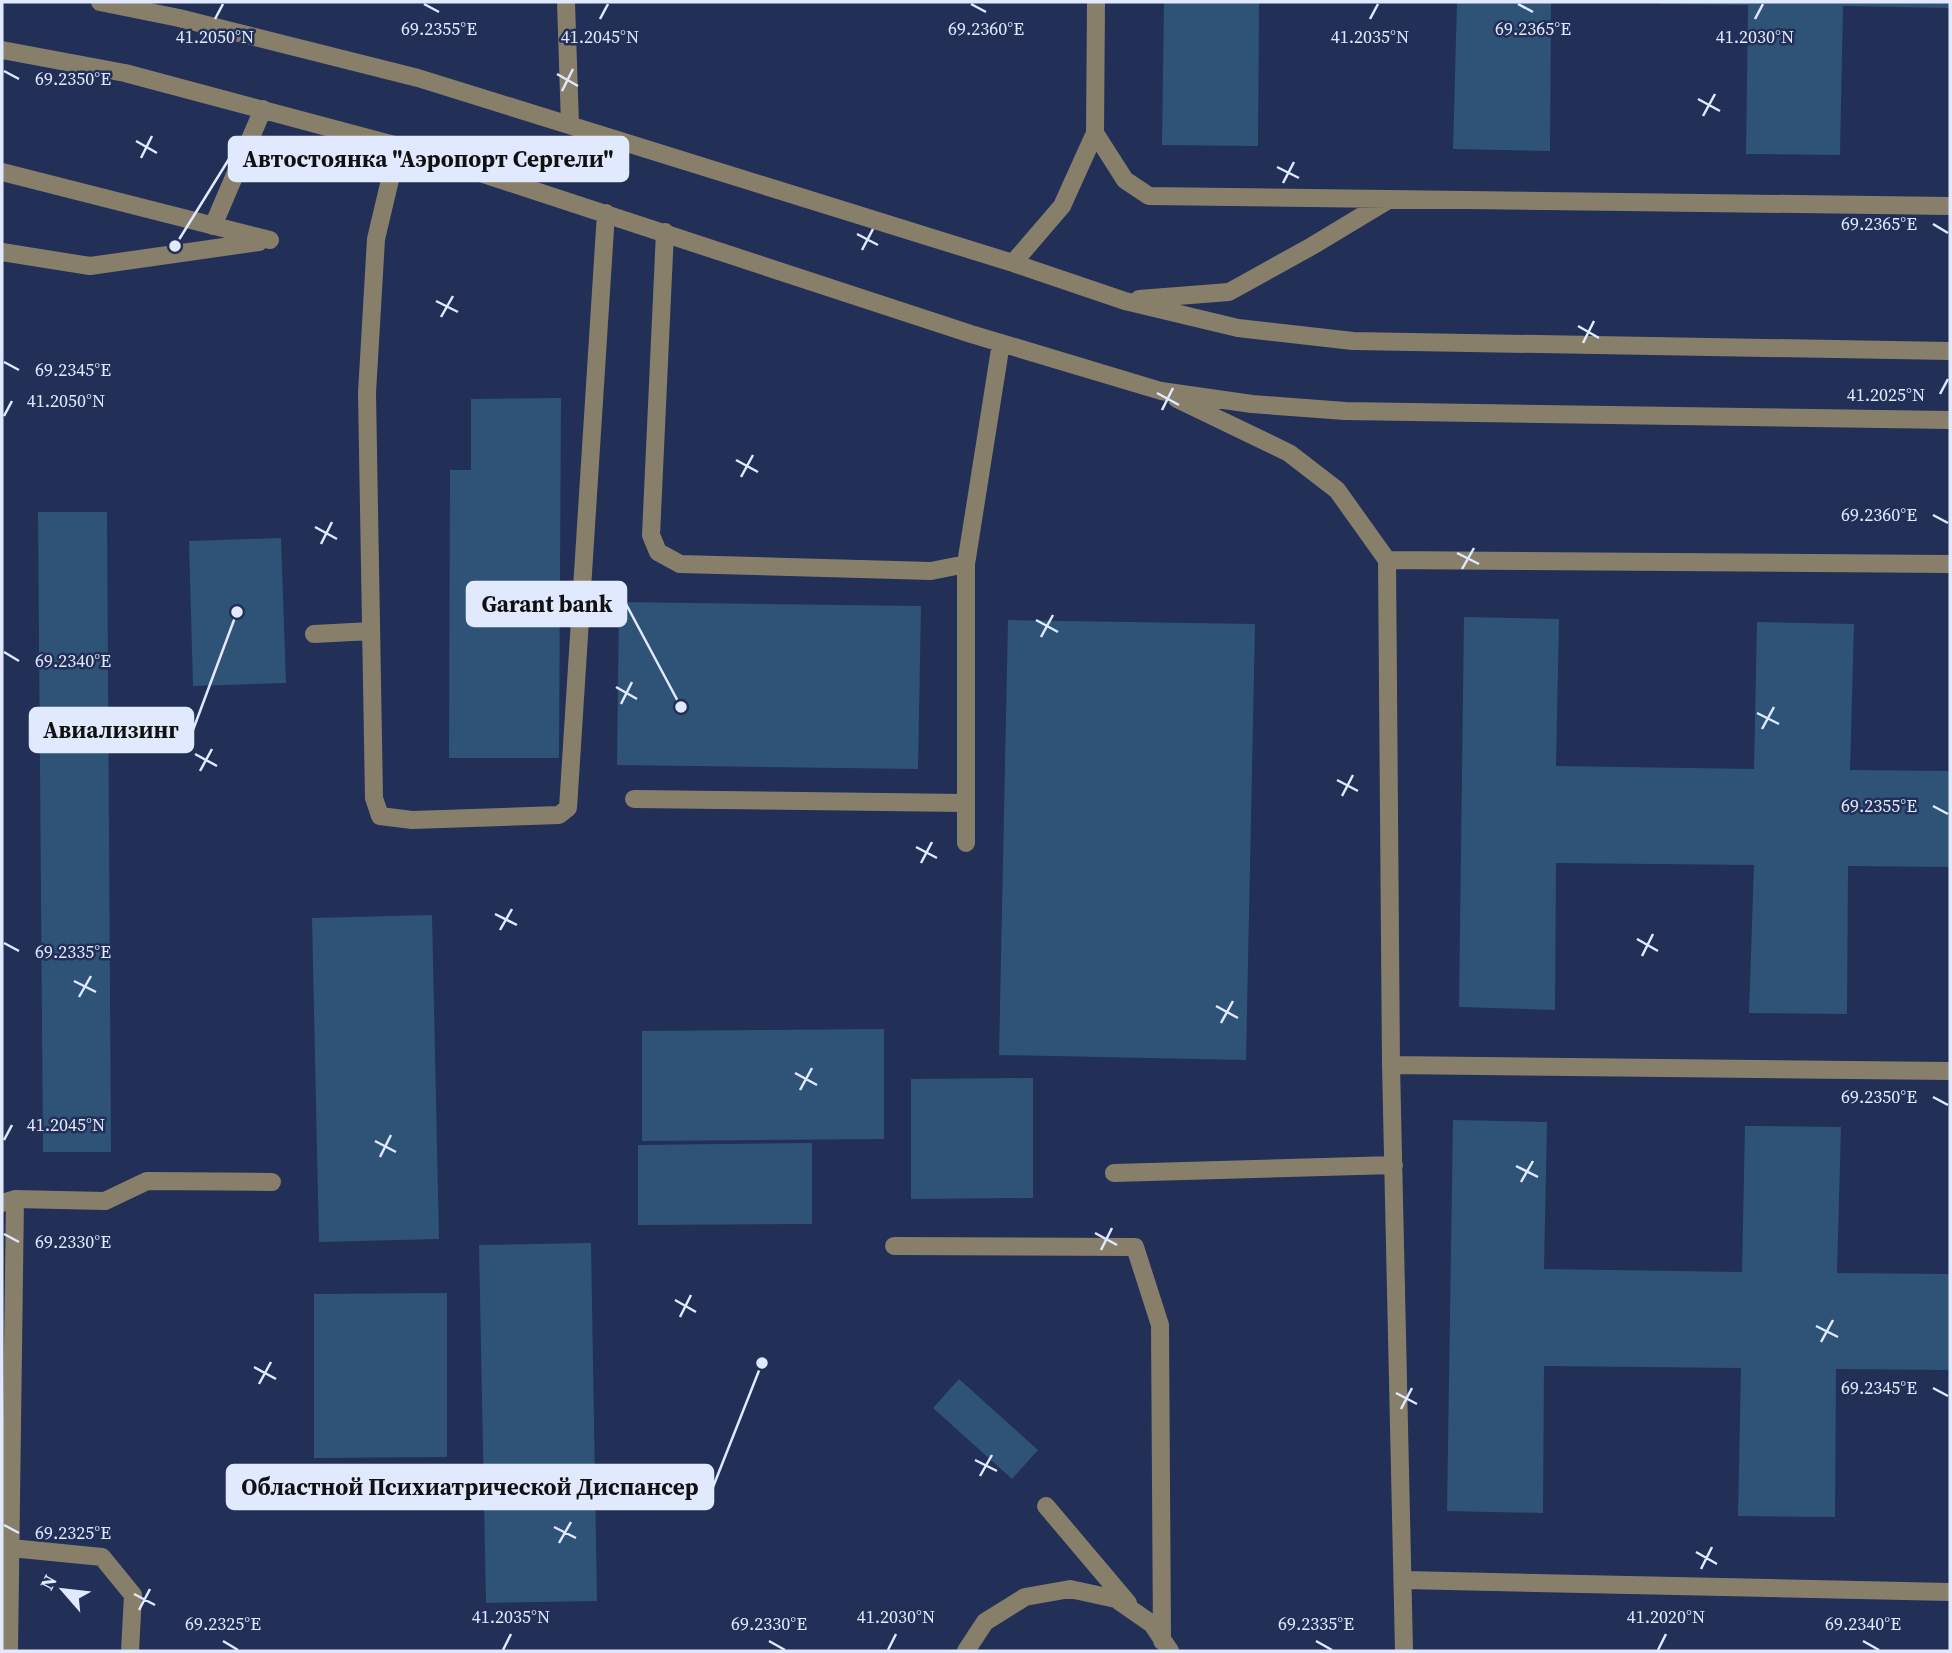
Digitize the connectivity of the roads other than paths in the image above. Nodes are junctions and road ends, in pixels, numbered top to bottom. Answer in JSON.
{"nodes":[{"id":1,"x":100,"y":2,"type":"edge"},
{"id":2,"x":566,"y":2,"type":"edge"},
{"id":3,"x":1097,"y":2,"type":"edge"},
{"id":4,"x":2,"y":50,"type":"edge"},
{"id":5,"x":263,"y":109,"type":"junction"},
{"id":6,"x":570,"y":125,"type":"junction"},
{"id":7,"x":1095,"y":133,"type":"junction"},
{"id":8,"x":398,"y":146,"type":"junction"},
{"id":9,"x":2,"y":172,"type":"edge"},
{"id":10,"x":1390,"y":199,"type":"junction"},
{"id":11,"x":1950,"y":206,"type":"edge"},
{"id":12,"x":606,"y":213,"type":"junction"},
{"id":13,"x":213,"y":226,"type":"junction"},
{"id":14,"x":665,"y":232,"type":"junction"},
{"id":15,"x":2,"y":253,"type":"edge"},
{"id":16,"x":1013,"y":264,"type":"junction"},
{"id":17,"x":1125,"y":300,"type":"junction"},
{"id":18,"x":1001,"y":343,"type":"junction"},
{"id":19,"x":1950,"y":351,"type":"edge"},
{"id":20,"x":1161,"y":391,"type":"junction"},
{"id":21,"x":1950,"y":420,"type":"edge"},
{"id":22,"x":1387,"y":560,"type":"junction"},
{"id":23,"x":966,"y":564,"type":"junction"},
{"id":24,"x":1950,"y":564,"type":"edge"},
{"id":25,"x":371,"y":631,"type":"junction"},
{"id":26,"x":314,"y":634,"type":"dead end"},
{"id":27,"x":635,"y":799,"type":"dead end"},
{"id":28,"x":965,"y":803,"type":"junction"},
{"id":29,"x":966,"y":843,"type":"dead end"},
{"id":30,"x":1391,"y":1065,"type":"junction"},
{"id":31,"x":1950,"y":1071,"type":"edge"},
{"id":32,"x":1394,"y":1166,"type":"junction"},
{"id":33,"x":1114,"y":1173,"type":"dead end"},
{"id":34,"x":272,"y":1182,"type":"dead end"},
{"id":35,"x":9,"y":1201,"type":"edge"},
{"id":36,"x":894,"y":1246,"type":"dead end"},
{"id":37,"x":1046,"y":1506,"type":"dead end"},
{"id":38,"x":11,"y":1548,"type":"junction"},
{"id":39,"x":1404,"y":1580,"type":"junction"},
{"id":40,"x":1950,"y":1592,"type":"edge"},
{"id":41,"x":1137,"y":1614,"type":"junction"},
{"id":42,"x":1166,"y":1646,"type":"edge"},
{"id":43,"x":9,"y":1651,"type":"edge"},
{"id":44,"x":130,"y":1651,"type":"edge"},
{"id":45,"x":966,"y":1651,"type":"edge"},
{"id":46,"x":1404,"y":1651,"type":"edge"}],
"edges":[{"from":1,"to":6,"type":"street"},
{"from":2,"to":6,"type":"street"},
{"from":3,"to":7,"type":"street"},
{"from":4,"to":5,"type":"street"},
{"from":5,"to":8,"type":"street"},
{"from":5,"to":13,"type":"street"},
{"from":6,"to":16,"type":"street"},
{"from":7,"to":10,"type":"street"},
{"from":7,"to":16,"type":"street"},
{"from":8,"to":12,"type":"street"},
{"from":8,"to":25,"type":"street"},
{"from":9,"to":13,"type":"street"},
{"from":10,"to":11,"type":"street"},
{"from":10,"to":17,"type":"street"},
{"from":12,"to":14,"type":"street"},
{"from":12,"to":25,"type":"street"},
{"from":13,"to":15,"type":"street"},
{"from":14,"to":18,"type":"street"},
{"from":14,"to":23,"type":"street"},
{"from":16,"to":17,"type":"street"},
{"from":17,"to":19,"type":"street"},
{"from":18,"to":20,"type":"street"},
{"from":18,"to":23,"type":"street"},
{"from":20,"to":21,"type":"street"},
{"from":20,"to":22,"type":"street"},
{"from":22,"to":24,"type":"street"},
{"from":22,"to":30,"type":"street"},
{"from":23,"to":28,"type":"street"},
{"from":25,"to":26,"type":"street"},
{"from":27,"to":28,"type":"street"},
{"from":28,"to":29,"type":"street"},
{"from":30,"to":31,"type":"street"},
{"from":30,"to":32,"type":"street"},
{"from":32,"to":33,"type":"street"},
{"from":32,"to":39,"type":"street"},
{"from":34,"to":35,"type":"street"},
{"from":35,"to":38,"type":"street"},
{"from":36,"to":42,"type":"street"},
{"from":37,"to":41,"type":"street"},
{"from":38,"to":43,"type":"street"},
{"from":38,"to":44,"type":"street"},
{"from":39,"to":40,"type":"street"},
{"from":39,"to":46,"type":"street"},
{"from":41,"to":42,"type":"street"},
{"from":41,"to":45,"type":"street"}]}
